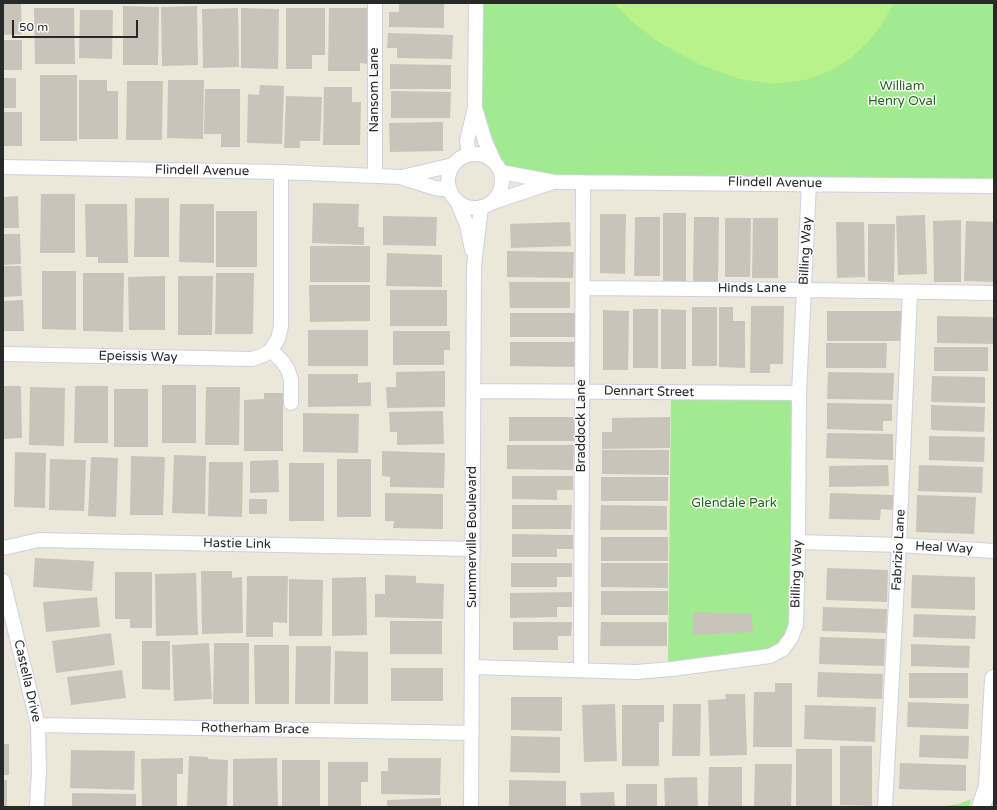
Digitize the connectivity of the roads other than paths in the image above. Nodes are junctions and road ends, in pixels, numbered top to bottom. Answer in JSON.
{"nodes":[{"id":1,"x":375,"y":3,"type":"edge"},
{"id":2,"x":476,"y":3,"type":"edge"},
{"id":3,"x":475,"y":107,"type":"junction"},
{"id":4,"x":470,"y":155,"type":"junction"},
{"id":5,"x":454,"y":165,"type":"junction"},
{"id":6,"x":3,"y":167,"type":"edge"},
{"id":7,"x":497,"y":167,"type":"junction"},
{"id":8,"x":281,"y":172,"type":"junction"},
{"id":9,"x":375,"y":176,"type":"junction"},
{"id":10,"x":400,"y":178,"type":"junction"},
{"id":11,"x":555,"y":182,"type":"junction"},
{"id":12,"x":583,"y":182,"type":"junction"},
{"id":13,"x":809,"y":184,"type":"junction"},
{"id":14,"x":994,"y":186,"type":"edge"},
{"id":15,"x":454,"y":196,"type":"junction"},
{"id":16,"x":487,"y":204,"type":"junction"},
{"id":17,"x":474,"y":266,"type":"junction"},
{"id":18,"x":582,"y":288,"type":"junction"},
{"id":19,"x":804,"y":290,"type":"junction"},
{"id":20,"x":910,"y":292,"type":"junction"},
{"id":21,"x":994,"y":293,"type":"edge"},
{"id":22,"x":271,"y":350,"type":"junction"},
{"id":23,"x":3,"y":354,"type":"edge"},
{"id":24,"x":475,"y":391,"type":"junction"},
{"id":25,"x":582,"y":392,"type":"junction"},
{"id":26,"x":799,"y":394,"type":"junction"},
{"id":27,"x":291,"y":403,"type":"dead end"},
{"id":28,"x":798,"y":542,"type":"junction"},
{"id":29,"x":899,"y":545,"type":"junction"},
{"id":30,"x":3,"y":548,"type":"edge"},
{"id":31,"x":473,"y":549,"type":"junction"},
{"id":32,"x":994,"y":550,"type":"edge"},
{"id":33,"x":3,"y":580,"type":"edge"},
{"id":34,"x":473,"y":667,"type":"junction"},
{"id":35,"x":581,"y":669,"type":"junction"},
{"id":36,"x":994,"y":679,"type":"edge"},
{"id":37,"x":38,"y":725,"type":"junction"},
{"id":38,"x":472,"y":733,"type":"junction"},
{"id":39,"x":37,"y":807,"type":"edge"},
{"id":40,"x":471,"y":807,"type":"edge"},
{"id":41,"x":885,"y":807,"type":"edge"},
{"id":42,"x":981,"y":807,"type":"edge"}],
"edges":[{"from":1,"to":9,"type":"street","name":"Nansom Lane"},
{"from":2,"to":3,"type":"street"},
{"from":3,"to":4,"type":"street"},
{"from":3,"to":7,"type":"street"},
{"from":4,"to":5,"type":"street"},
{"from":4,"to":7,"type":"street"},
{"from":5,"to":10,"type":"street","name":"Flindell Avenue"},
{"from":5,"to":15,"type":"street"},
{"from":6,"to":8,"type":"street","name":"Flindell Avenue"},
{"from":7,"to":11,"type":"street","name":"Flindell Avenue"},
{"from":7,"to":16,"type":"street"},
{"from":8,"to":9,"type":"street","name":"Flindell Avenue"},
{"from":8,"to":22,"type":"street"},
{"from":9,"to":10,"type":"street","name":"Flindell Avenue"},
{"from":10,"to":15,"type":"street","name":"Flindell Avenue"},
{"from":11,"to":12,"type":"street","name":"Flindell Avenue"},
{"from":11,"to":16,"type":"street","name":"Flindell Avenue"},
{"from":12,"to":13,"type":"street","name":"Flindell Avenue"},
{"from":12,"to":18,"type":"street","name":"Braddock Lane"},
{"from":13,"to":14,"type":"street","name":"Flindell Avenue"},
{"from":13,"to":19,"type":"street","name":"Billing Way"},
{"from":15,"to":16,"type":"street"},
{"from":15,"to":17,"type":"street","name":"Summerville Boulevard"},
{"from":16,"to":17,"type":"street","name":"Summerville Boulevard"},
{"from":17,"to":24,"type":"street","name":"Summerville Boulevard"},
{"from":18,"to":19,"type":"street","name":"Hinds Lane"},
{"from":18,"to":25,"type":"street","name":"Braddock Lane"},
{"from":19,"to":20,"type":"street","name":"Hinds Lane"},
{"from":19,"to":26,"type":"street","name":"Billing Way"},
{"from":20,"to":21,"type":"street","name":"Hinds Lane"},
{"from":20,"to":29,"type":"street","name":"Fabrizio Lane"},
{"from":22,"to":23,"type":"street","name":"Epeissis Way"},
{"from":22,"to":27,"type":"street"},
{"from":24,"to":25,"type":"street","name":"Dennart Street"},
{"from":24,"to":31,"type":"street","name":"Summerville Boulevard"},
{"from":25,"to":26,"type":"street","name":"Dennart Street"},
{"from":25,"to":35,"type":"street","name":"Braddock Lane"},
{"from":26,"to":28,"type":"street","name":"Billing Way"},
{"from":28,"to":29,"type":"street","name":"Heal Way"},
{"from":28,"to":35,"type":"street","name":"Billing Way"},
{"from":29,"to":32,"type":"street","name":"Heal Way"},
{"from":29,"to":41,"type":"street","name":"Fabrizio Lane"},
{"from":30,"to":31,"type":"street","name":"Hastie Link"},
{"from":31,"to":34,"type":"street","name":"Summerville Boulevard"},
{"from":33,"to":37,"type":"street","name":"Castella Drive"},
{"from":34,"to":35,"type":"street","name":"Billing Way"},
{"from":34,"to":38,"type":"street","name":"Summerville Boulevard"},
{"from":36,"to":42,"type":"street"},
{"from":37,"to":38,"type":"street","name":"Rotherham Brace"},
{"from":37,"to":39,"type":"street","name":"Castella Drive"},
{"from":38,"to":40,"type":"street","name":"Summerville Boulevard"}]}
